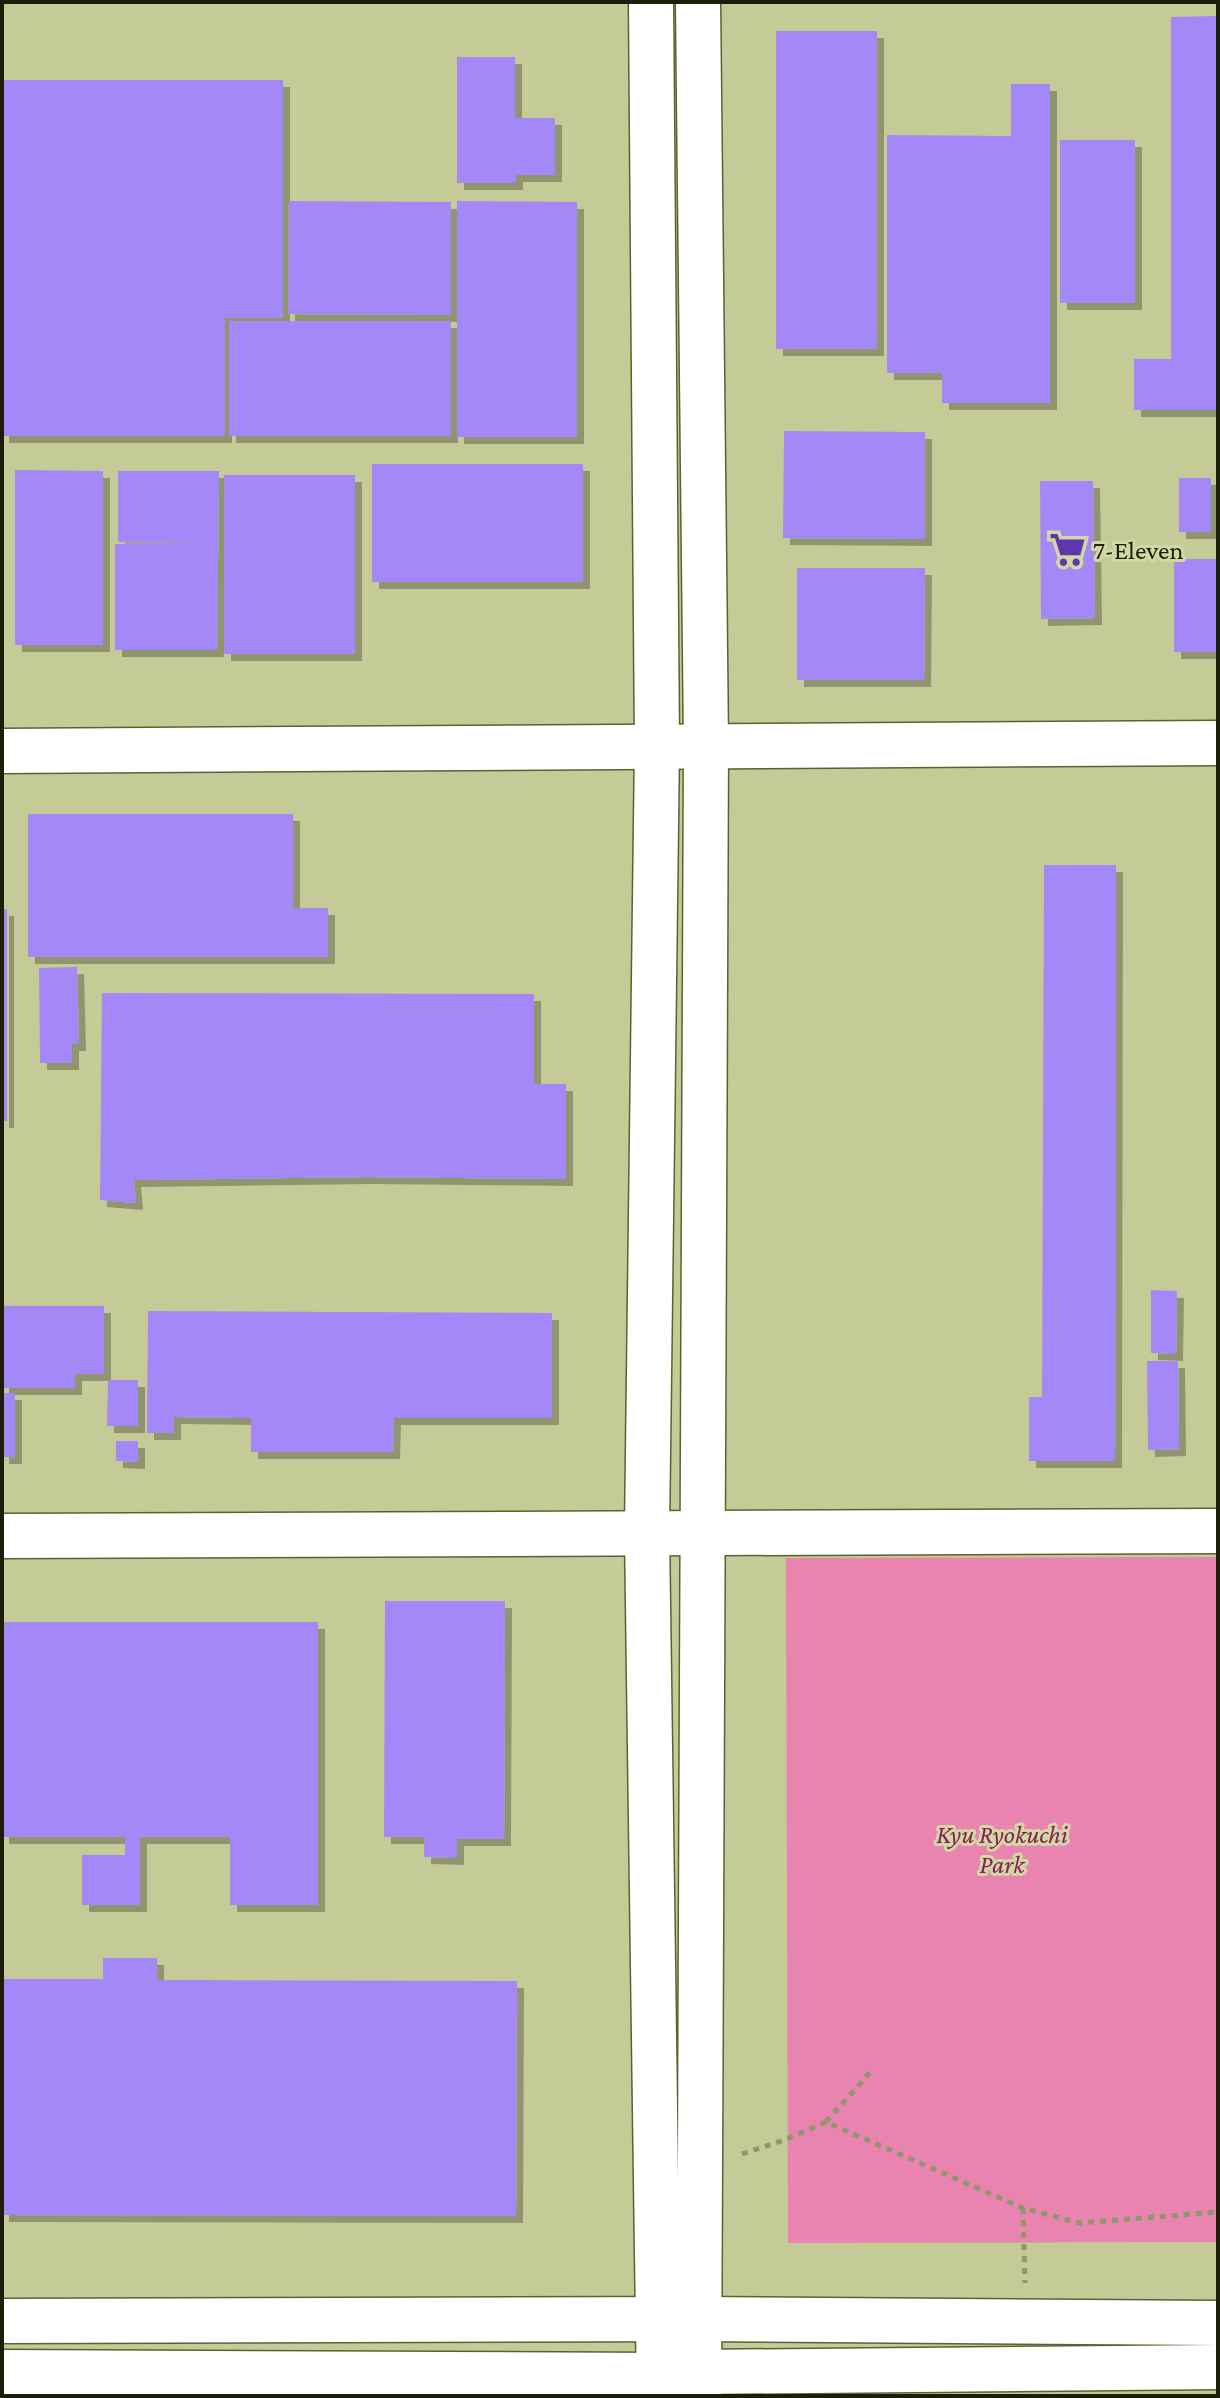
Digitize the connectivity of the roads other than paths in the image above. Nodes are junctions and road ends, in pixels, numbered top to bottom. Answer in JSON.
{"nodes":[{"id":1,"x":651,"y":2,"type":"edge"},
{"id":2,"x":698,"y":2,"type":"edge"},
{"id":3,"x":1218,"y":743,"type":"edge"},
{"id":4,"x":657,"y":745,"type":"junction"},
{"id":5,"x":706,"y":745,"type":"junction"},
{"id":6,"x":2,"y":751,"type":"edge"},
{"id":7,"x":1218,"y":1531,"type":"edge"},
{"id":8,"x":647,"y":1532,"type":"junction"},
{"id":9,"x":702,"y":1534,"type":"junction"},
{"id":10,"x":2,"y":1536,"type":"edge"},
{"id":11,"x":678,"y":2319,"type":"junction"},
{"id":12,"x":2,"y":2321,"type":"edge"},
{"id":13,"x":1218,"y":2323,"type":"edge"},
{"id":14,"x":1218,"y":2367,"type":"edge"},
{"id":15,"x":2,"y":2372,"type":"edge"},
{"id":16,"x":679,"y":2385,"type":"edge"}],
"edges":[{"from":1,"to":4,"type":"street"},
{"from":2,"to":5,"type":"street"},
{"from":3,"to":5,"type":"street"},
{"from":4,"to":5,"type":"street"},
{"from":4,"to":6,"type":"street"},
{"from":4,"to":8,"type":"street"},
{"from":5,"to":9,"type":"street"},
{"from":7,"to":9,"type":"street"},
{"from":8,"to":9,"type":"street"},
{"from":8,"to":10,"type":"street"},
{"from":8,"to":11,"type":"street"},
{"from":9,"to":11,"type":"street"},
{"from":11,"to":12,"type":"street"},
{"from":11,"to":13,"type":"street"},
{"from":11,"to":16,"type":"street"},
{"from":14,"to":16,"type":"street"},
{"from":15,"to":16,"type":"street"}]}
